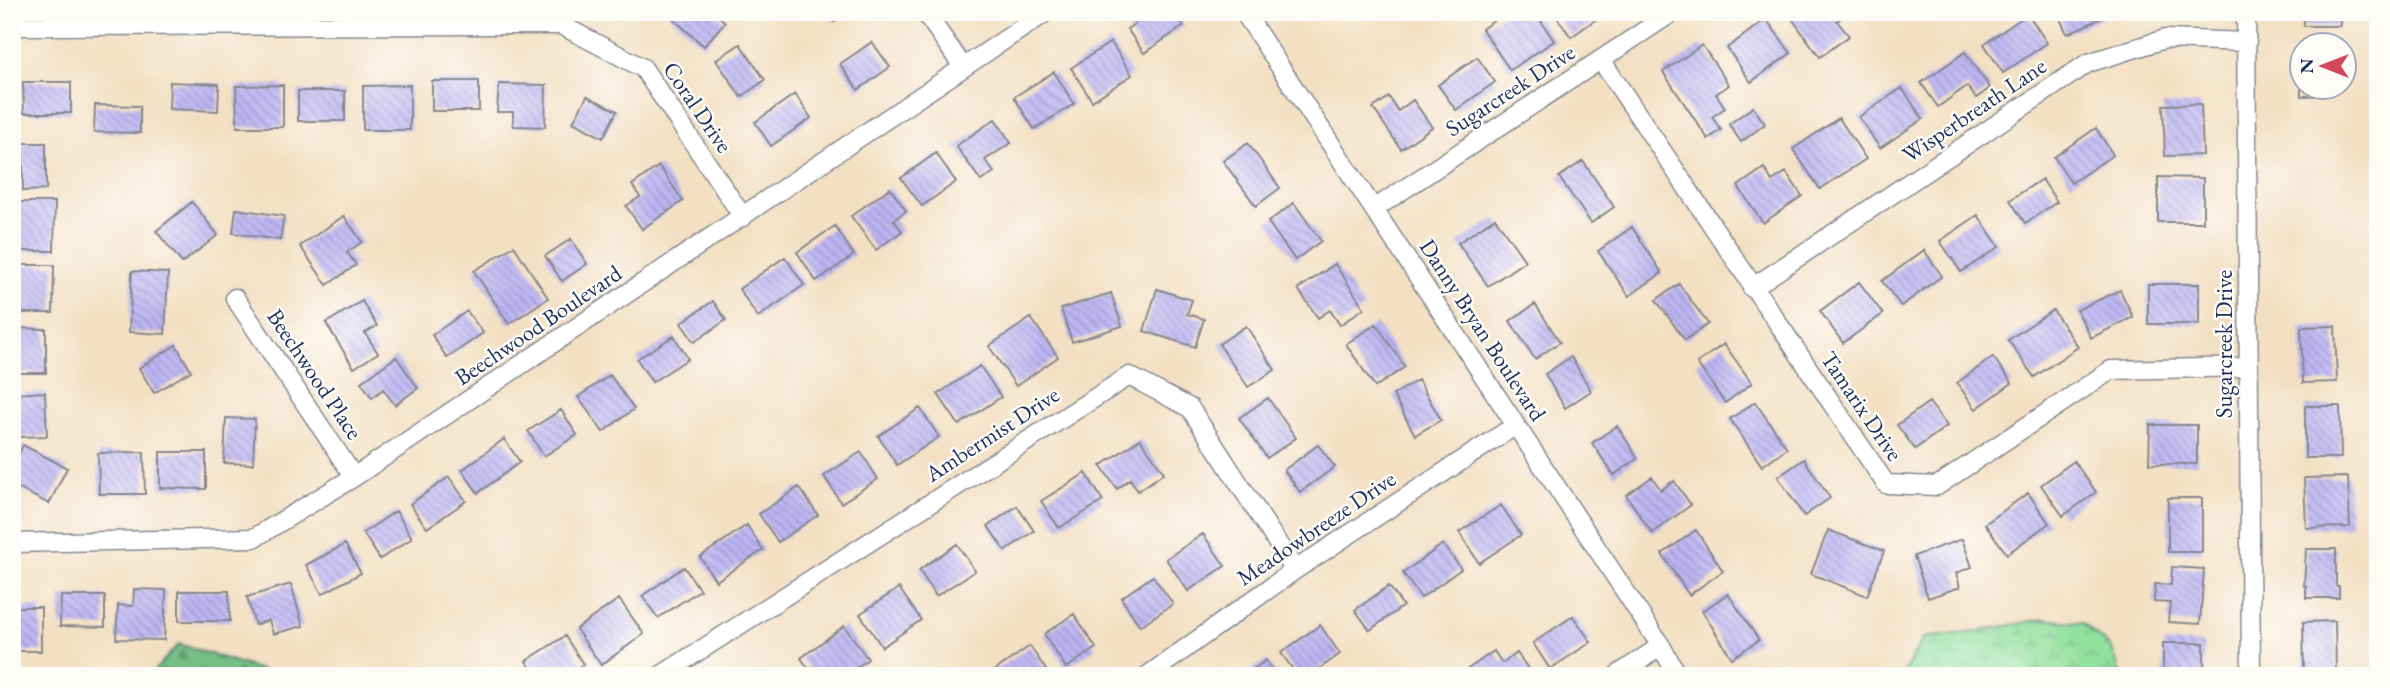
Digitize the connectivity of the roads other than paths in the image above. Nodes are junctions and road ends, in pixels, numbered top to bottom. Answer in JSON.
{"nodes":[{"id":1,"x":925,"y":12,"type":"edge"},
{"id":2,"x":1046,"y":12,"type":"edge"},
{"id":3,"x":1244,"y":12,"type":"edge"},
{"id":4,"x":1673,"y":12,"type":"edge"},
{"id":5,"x":2246,"y":12,"type":"edge"},
{"id":6,"x":12,"y":26,"type":"edge"},
{"id":7,"x":2247,"y":42,"type":"junction"},
{"id":8,"x":1601,"y":60,"type":"junction"},
{"id":9,"x":963,"y":67,"type":"junction"},
{"id":10,"x":1374,"y":209,"type":"junction"},
{"id":11,"x":743,"y":217,"type":"junction"},
{"id":12,"x":1752,"y":288,"type":"junction"},
{"id":13,"x":235,"y":298,"type":"dead end"},
{"id":14,"x":2248,"y":367,"type":"junction"},
{"id":15,"x":1516,"y":425,"type":"junction"},
{"id":16,"x":354,"y":477,"type":"junction"},
{"id":17,"x":12,"y":543,"type":"edge"},
{"id":18,"x":1295,"y":570,"type":"junction"},
{"id":19,"x":1661,"y":646,"type":"junction"},
{"id":20,"x":660,"y":676,"type":"edge"},
{"id":21,"x":1147,"y":676,"type":"edge"},
{"id":22,"x":1616,"y":676,"type":"edge"},
{"id":23,"x":1678,"y":676,"type":"edge"},
{"id":24,"x":2251,"y":676,"type":"edge"}],
"edges":[{"from":1,"to":9,"type":"street"},
{"from":2,"to":9,"type":"street","name":"Beechwood Boulevard"},
{"from":3,"to":10,"type":"street","name":"Danny Bryan Boulevard"},
{"from":4,"to":8,"type":"street","name":"Sugarcreek Drive"},
{"from":5,"to":7,"type":"street","name":"Sugarcreek Drive"},
{"from":6,"to":11,"type":"street","name":"Coral Drive"},
{"from":7,"to":12,"type":"street","name":"Wisperbreath Lane"},
{"from":7,"to":14,"type":"street","name":"Sugarcreek Drive"},
{"from":8,"to":10,"type":"street","name":"Sugarcreek Drive"},
{"from":8,"to":12,"type":"street","name":"Tamarix Drive"},
{"from":9,"to":11,"type":"street","name":"Beechwood Boulevard"},
{"from":10,"to":15,"type":"street","name":"Danny Bryan Boulevard"},
{"from":11,"to":16,"type":"street","name":"Beechwood Boulevard"},
{"from":12,"to":14,"type":"street","name":"Tamarix Drive"},
{"from":13,"to":16,"type":"street","name":"Beechwood Place"},
{"from":14,"to":24,"type":"street","name":"Sugarcreek Drive"},
{"from":15,"to":18,"type":"street","name":"Meadowbreeze Drive"},
{"from":15,"to":19,"type":"street","name":"Danny Bryan Boulevard"},
{"from":16,"to":17,"type":"street","name":"Beechwood Boulevard"},
{"from":18,"to":20,"type":"street","name":"Ambermist Drive"},
{"from":18,"to":21,"type":"street","name":"Meadowbreeze Drive"},
{"from":19,"to":22,"type":"street"},
{"from":19,"to":23,"type":"street","name":"Danny Bryan Boulevard"}]}
